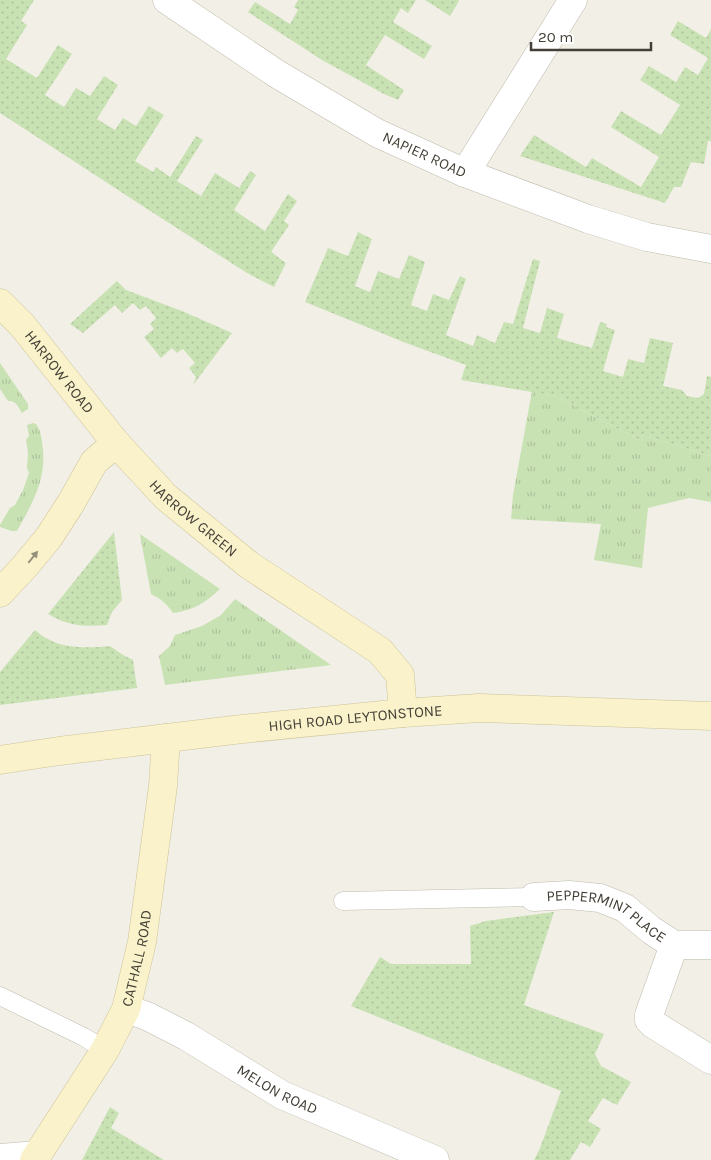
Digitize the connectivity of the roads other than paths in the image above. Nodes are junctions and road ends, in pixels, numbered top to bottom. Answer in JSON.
{"nodes":[{"id":1,"x":166,"y":0,"type":"edge"},
{"id":2,"x":574,"y":0,"type":"edge"},
{"id":3,"x":465,"y":174,"type":"junction"},
{"id":4,"x":711,"y":250,"type":"edge"},
{"id":5,"x":0,"y":303,"type":"edge"},
{"id":6,"x":116,"y":443,"type":"junction"},
{"id":7,"x":0,"y":593,"type":"edge"},
{"id":8,"x":403,"y":713,"type":"junction"},
{"id":9,"x":711,"y":716,"type":"edge"},
{"id":10,"x":166,"y":738,"type":"junction"},
{"id":11,"x":0,"y":760,"type":"edge"},
{"id":12,"x":534,"y":897,"type":"joint"},
{"id":13,"x":343,"y":900,"type":"dead end"},
{"id":14,"x":674,"y":945,"type":"junction"},
{"id":15,"x":711,"y":945,"type":"edge"},
{"id":16,"x":0,"y":996,"type":"edge"},
{"id":17,"x":126,"y":1009,"type":"junction"},
{"id":18,"x":105,"y":1050,"type":"junction"},
{"id":19,"x":711,"y":1060,"type":"edge"},
{"id":20,"x":36,"y":1157,"type":"edge"},
{"id":21,"x":0,"y":1158,"type":"edge"},
{"id":22,"x":435,"y":1160,"type":"edge"}],
"edges":[{"from":1,"to":3,"type":"street","name":"NAPIER ROAD"},
{"from":2,"to":3,"type":"street"},
{"from":3,"to":4,"type":"street","name":"NAPIER ROAD"},
{"from":5,"to":6,"type":"main road","name":"HARROW ROAD"},
{"from":7,"to":6,"type":"main road","one_way":true},
{"from":6,"to":8,"type":"main road","name":"HARROW GREEN"},
{"from":8,"to":9,"type":"main road","name":"HIGH ROAD LEYTONSTONE"},
{"from":8,"to":10,"type":"main road","name":"HIGH ROAD LEYTONSTONE"},
{"from":10,"to":11,"type":"main road","name":"HIGH ROAD LEYTONSTONE"},
{"from":10,"to":17,"type":"main road","name":"CATHALL ROAD"},
{"from":12,"to":13,"type":"lane"},
{"from":12,"to":14,"type":"street","name":"PEPPERMINT PLACE"},
{"from":14,"to":15,"type":"street","name":"PEPPERMINT PLACE"},
{"from":14,"to":19,"type":"street","name":"PEPPERMINT PLACE"},
{"from":16,"to":18,"type":"lane"},
{"from":17,"to":18,"type":"main road","name":"CATHALL ROAD"},
{"from":17,"to":22,"type":"street","name":"MELON ROAD"},
{"from":18,"to":20,"type":"main road","name":"CATHALL ROAD"},
{"from":20,"to":21,"type":"street","name":"CATHALL ROAD"}]}
